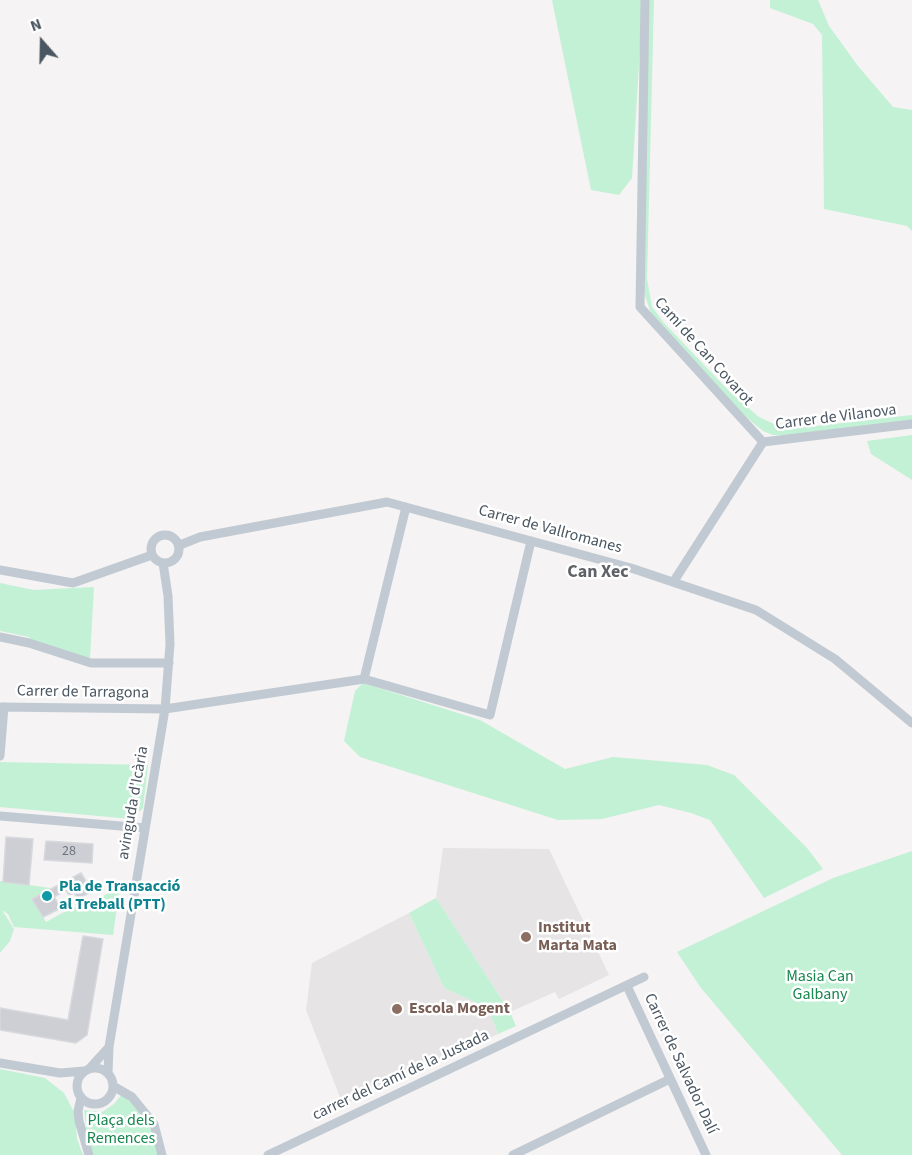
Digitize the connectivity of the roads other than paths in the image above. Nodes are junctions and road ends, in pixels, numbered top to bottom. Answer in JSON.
{"nodes":[{"id":1,"x":645,"y":0,"type":"edge"},
{"id":2,"x":912,"y":424,"type":"edge"},
{"id":3,"x":763,"y":442,"type":"junction"},
{"id":4,"x":406,"y":507,"type":"junction"},
{"id":5,"x":531,"y":541,"type":"junction"},
{"id":6,"x":180,"y":545,"type":"junction"},
{"id":7,"x":152,"y":555,"type":"junction"},
{"id":8,"x":163,"y":563,"type":"junction"},
{"id":9,"x":0,"y":570,"type":"edge"},
{"id":10,"x":674,"y":581,"type":"junction"},
{"id":11,"x":0,"y":637,"type":"edge"},
{"id":12,"x":168,"y":663,"type":"junction"},
{"id":13,"x":364,"y":680,"type":"junction"},
{"id":14,"x":2,"y":707,"type":"edge"},
{"id":15,"x":165,"y":709,"type":"junction"},
{"id":16,"x":912,"y":723,"type":"edge"},
{"id":17,"x":0,"y":756,"type":"edge"},
{"id":18,"x":0,"y":816,"type":"edge"},
{"id":19,"x":145,"y":828,"type":"junction"},
{"id":20,"x":644,"y":977,"type":"dead end"},
{"id":21,"x":627,"y":986,"type":"junction"},
{"id":22,"x":109,"y":1047,"type":"junction"},
{"id":23,"x":0,"y":1063,"type":"edge"},
{"id":24,"x":87,"y":1070,"type":"junction"},
{"id":25,"x":60,"y":1073,"type":"junction"},
{"id":26,"x":108,"y":1073,"type":"junction"},
{"id":27,"x":670,"y":1079,"type":"junction"},
{"id":28,"x":113,"y":1086,"type":"junction"},
{"id":29,"x":76,"y":1088,"type":"junction"},
{"id":30,"x":81,"y":1098,"type":"junction"},
{"id":31,"x":89,"y":1155,"type":"edge"},
{"id":32,"x":162,"y":1155,"type":"edge"},
{"id":33,"x":268,"y":1155,"type":"edge"},
{"id":34,"x":513,"y":1155,"type":"edge"},
{"id":35,"x":706,"y":1155,"type":"edge"}],
"edges":[{"from":1,"to":3,"type":"street","name":"Camí de Can Covarot"},
{"from":2,"to":3,"type":"street","name":"Carrer de Vilanova"},
{"from":3,"to":10,"type":"street"},
{"from":4,"to":5,"type":"street","name":"Carrer de Vallromanes"},
{"from":4,"to":6,"type":"street","name":"Carrer de Vallromanes"},
{"from":4,"to":13,"type":"street"},
{"from":5,"to":10,"type":"street","name":"Carrer de Vallromanes"},
{"from":5,"to":13,"type":"street"},
{"from":6,"to":7,"type":"street"},
{"from":6,"to":8,"type":"street"},
{"from":7,"to":8,"type":"street"},
{"from":7,"to":9,"type":"street"},
{"from":8,"to":12,"type":"street","name":"avinguda d'Icària"},
{"from":10,"to":16,"type":"street","name":"Carrer de Vallromanes"},
{"from":11,"to":12,"type":"street"},
{"from":12,"to":15,"type":"street","name":"avinguda d'Icària"},
{"from":13,"to":15,"type":"street","name":"Carrer de Tarragona"},
{"from":14,"to":15,"type":"street","name":"Carrer de Tarragona"},
{"from":14,"to":17,"type":"street"},
{"from":15,"to":19,"type":"street","name":"avinguda d'Icària"},
{"from":18,"to":19,"type":"street"},
{"from":19,"to":22,"type":"street","name":"avinguda d'Icària"},
{"from":20,"to":21,"type":"street","name":"carrer del Camí de la Justada"},
{"from":21,"to":27,"type":"street","name":"Carrer de Salvador Dalí"},
{"from":21,"to":33,"type":"street","name":"carrer del Camí de la Justada"},
{"from":22,"to":24,"type":"street"},
{"from":22,"to":26,"type":"street","name":"avinguda d'Icària"},
{"from":23,"to":25,"type":"street"},
{"from":24,"to":25,"type":"street"},
{"from":24,"to":26,"type":"street"},
{"from":24,"to":29,"type":"street"},
{"from":25,"to":29,"type":"street"},
{"from":26,"to":28,"type":"street"},
{"from":27,"to":34,"type":"street"},
{"from":27,"to":35,"type":"street","name":"Carrer de Salvador Dalí"},
{"from":28,"to":30,"type":"street"},
{"from":28,"to":32,"type":"street"},
{"from":29,"to":30,"type":"street"},
{"from":30,"to":31,"type":"street"}]}
